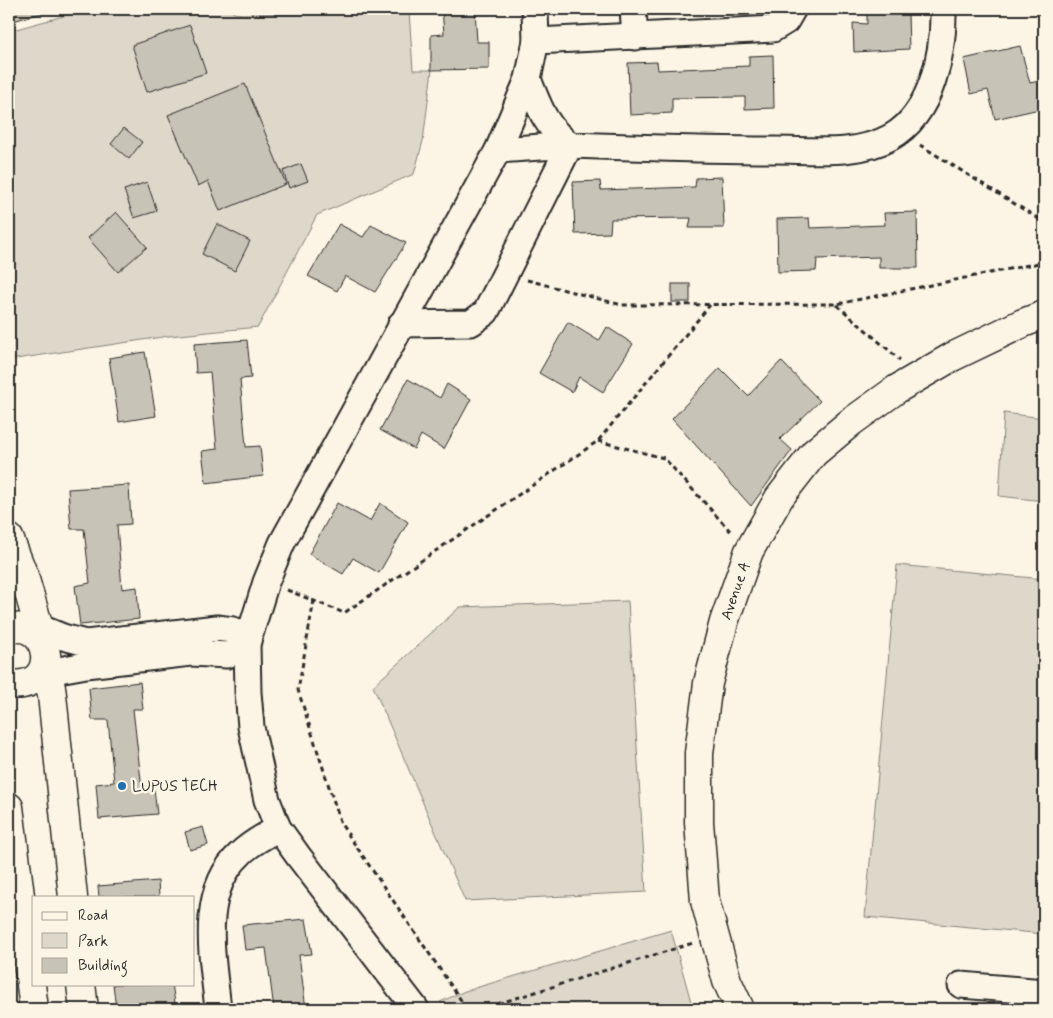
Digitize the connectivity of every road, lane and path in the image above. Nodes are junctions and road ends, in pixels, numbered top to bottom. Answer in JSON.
{"nodes":[{"id":1,"x":535,"y":9,"type":"edge"},
{"id":2,"x":634,"y":9,"type":"edge"},
{"id":3,"x":793,"y":9,"type":"edge"},
{"id":4,"x":943,"y":9,"type":"edge"},
{"id":5,"x":635,"y":36,"type":"junction"},
{"id":6,"x":536,"y":41,"type":"junction"},
{"id":7,"x":528,"y":79,"type":"junction"},
{"id":8,"x":898,"y":132,"type":"junction"},
{"id":9,"x":570,"y":145,"type":"junction"},
{"id":10,"x":498,"y":150,"type":"junction"},
{"id":11,"x":1044,"y":222,"type":"edge"},
{"id":12,"x":1044,"y":262,"type":"edge"},
{"id":13,"x":505,"y":274,"type":"junction"},
{"id":14,"x":837,"y":304,"type":"junction"},
{"id":15,"x":710,"y":305,"type":"junction"},
{"id":16,"x":1044,"y":315,"type":"edge"},
{"id":17,"x":401,"y":324,"type":"junction"},
{"id":18,"x":919,"y":377,"type":"junction"},
{"id":19,"x":598,"y":441,"type":"junction"},
{"id":20,"x":9,"y":538,"type":"edge"},
{"id":21,"x":749,"y":551,"type":"junction"},
{"id":22,"x":266,"y":582,"type":"junction"},
{"id":23,"x":314,"y":600,"type":"junction"},
{"id":24,"x":217,"y":628,"type":"junction"},
{"id":25,"x":247,"y":644,"type":"junction"},
{"id":26,"x":34,"y":647,"type":"edge"},
{"id":27,"x":215,"y":654,"type":"junction"},
{"id":28,"x":9,"y":684,"type":"edge"},
{"id":29,"x":248,"y":692,"type":"junction"},
{"id":30,"x":9,"y":807,"type":"edge"},
{"id":31,"x":278,"y":828,"type":"junction"},
{"id":32,"x":73,"y":896,"type":"edge"},
{"id":33,"x":714,"y":937,"type":"junction"},
{"id":34,"x":960,"y":985,"type":"dead end"},
{"id":35,"x":81,"y":986,"type":"edge"},
{"id":36,"x":1044,"y":992,"type":"edge"},
{"id":37,"x":34,"y":1009,"type":"edge"},
{"id":38,"x":84,"y":1009,"type":"edge"},
{"id":39,"x":218,"y":1009,"type":"edge"},
{"id":40,"x":416,"y":1009,"type":"edge"},
{"id":41,"x":466,"y":1009,"type":"edge"},
{"id":42,"x":481,"y":1009,"type":"edge"},
{"id":43,"x":740,"y":1009,"type":"edge"}],
"edges":[{"from":1,"to":6,"type":"street"},
{"from":2,"to":5,"type":"street"},
{"from":3,"to":5,"type":"street"},
{"from":4,"to":8,"type":"street"},
{"from":5,"to":6,"type":"street"},
{"from":6,"to":7,"type":"street"},
{"from":7,"to":9,"type":"street"},
{"from":7,"to":10,"type":"street"},
{"from":8,"to":9,"type":"street"},
{"from":8,"to":11,"type":"path"},
{"from":9,"to":10,"type":"street"},
{"from":9,"to":13,"type":"street"},
{"from":10,"to":17,"type":"street"},
{"from":12,"to":14,"type":"path"},
{"from":13,"to":15,"type":"path"},
{"from":13,"to":17,"type":"street"},
{"from":14,"to":15,"type":"path"},
{"from":14,"to":18,"type":"path"},
{"from":15,"to":19,"type":"path"},
{"from":16,"to":18,"type":"main road","name":"Avenue A"},
{"from":17,"to":22,"type":"street"},
{"from":18,"to":21,"type":"main road","name":"Avenue A"},
{"from":19,"to":21,"type":"path"},
{"from":19,"to":23,"type":"path"},
{"from":20,"to":26,"type":"main road"},
{"from":21,"to":33,"type":"main road","name":"Avenue A"},
{"from":22,"to":23,"type":"path"},
{"from":22,"to":24,"type":"street"},
{"from":22,"to":25,"type":"street"},
{"from":23,"to":41,"type":"path"},
{"from":24,"to":25,"type":"street"},
{"from":24,"to":26,"type":"street"},
{"from":25,"to":27,"type":"street"},
{"from":25,"to":29,"type":"street"},
{"from":26,"to":27,"type":"street"},
{"from":26,"to":28,"type":"main road"},
{"from":26,"to":32,"type":"main road"},
{"from":27,"to":29,"type":"street"},
{"from":29,"to":31,"type":"street"},
{"from":30,"to":37,"type":"main road"},
{"from":31,"to":39,"type":"street"},
{"from":31,"to":40,"type":"street"},
{"from":33,"to":42,"type":"path"},
{"from":33,"to":43,"type":"main road","name":"Avenue A"},
{"from":34,"to":36,"type":"street"},
{"from":35,"to":38,"type":"main road"}]}
